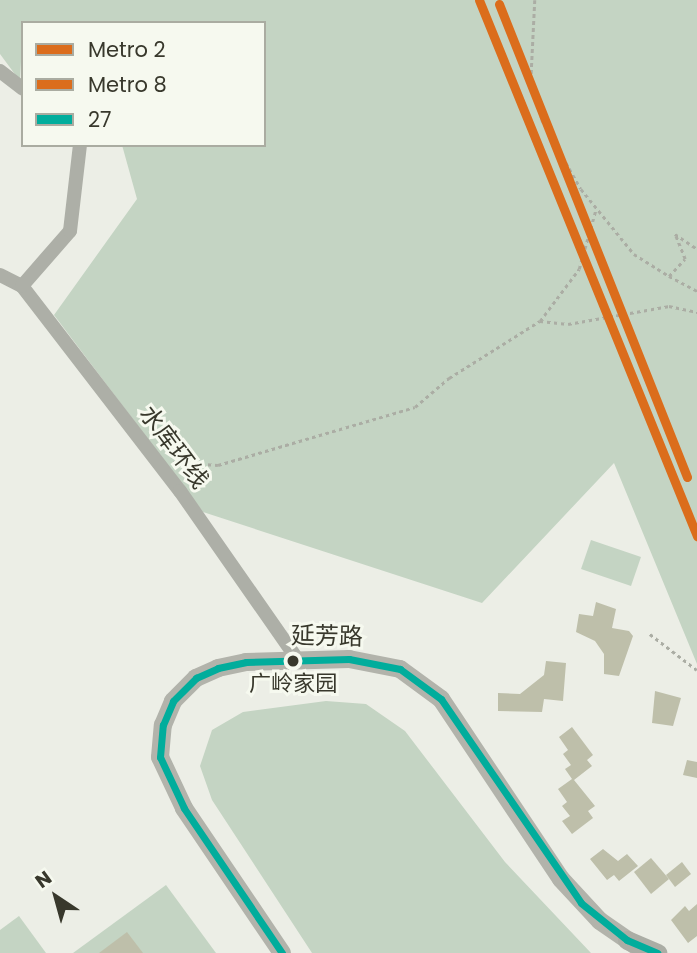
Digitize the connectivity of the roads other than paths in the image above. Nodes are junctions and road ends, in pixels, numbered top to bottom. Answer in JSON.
{"nodes":[{"id":1,"x":0,"y":71,"type":"edge"},
{"id":2,"x":21,"y":87,"type":"edge"},
{"id":3,"x":80,"y":147,"type":"edge"},
{"id":4,"x":0,"y":275,"type":"edge"},
{"id":5,"x":23,"y":286,"type":"junction"},
{"id":6,"x":298,"y":660,"type":"junction"},
{"id":7,"x":627,"y":940,"type":"junction"},
{"id":8,"x":282,"y":953,"type":"edge"},
{"id":9,"x":646,"y":953,"type":"edge"},
{"id":10,"x":657,"y":953,"type":"edge"}],
"edges":[{"from":1,"to":2,"type":"street"},
{"from":3,"to":5,"type":"street"},
{"from":4,"to":5,"type":"street","name":"水库环线"},
{"from":5,"to":6,"type":"street","name":"水库环线"},
{"from":6,"to":7,"type":"main road","name":"延芳路"},
{"from":6,"to":8,"type":"main road","name":"延芳路"},
{"from":7,"to":9,"type":"main road","name":"延芳路"},
{"from":7,"to":10,"type":"highway"}]}
